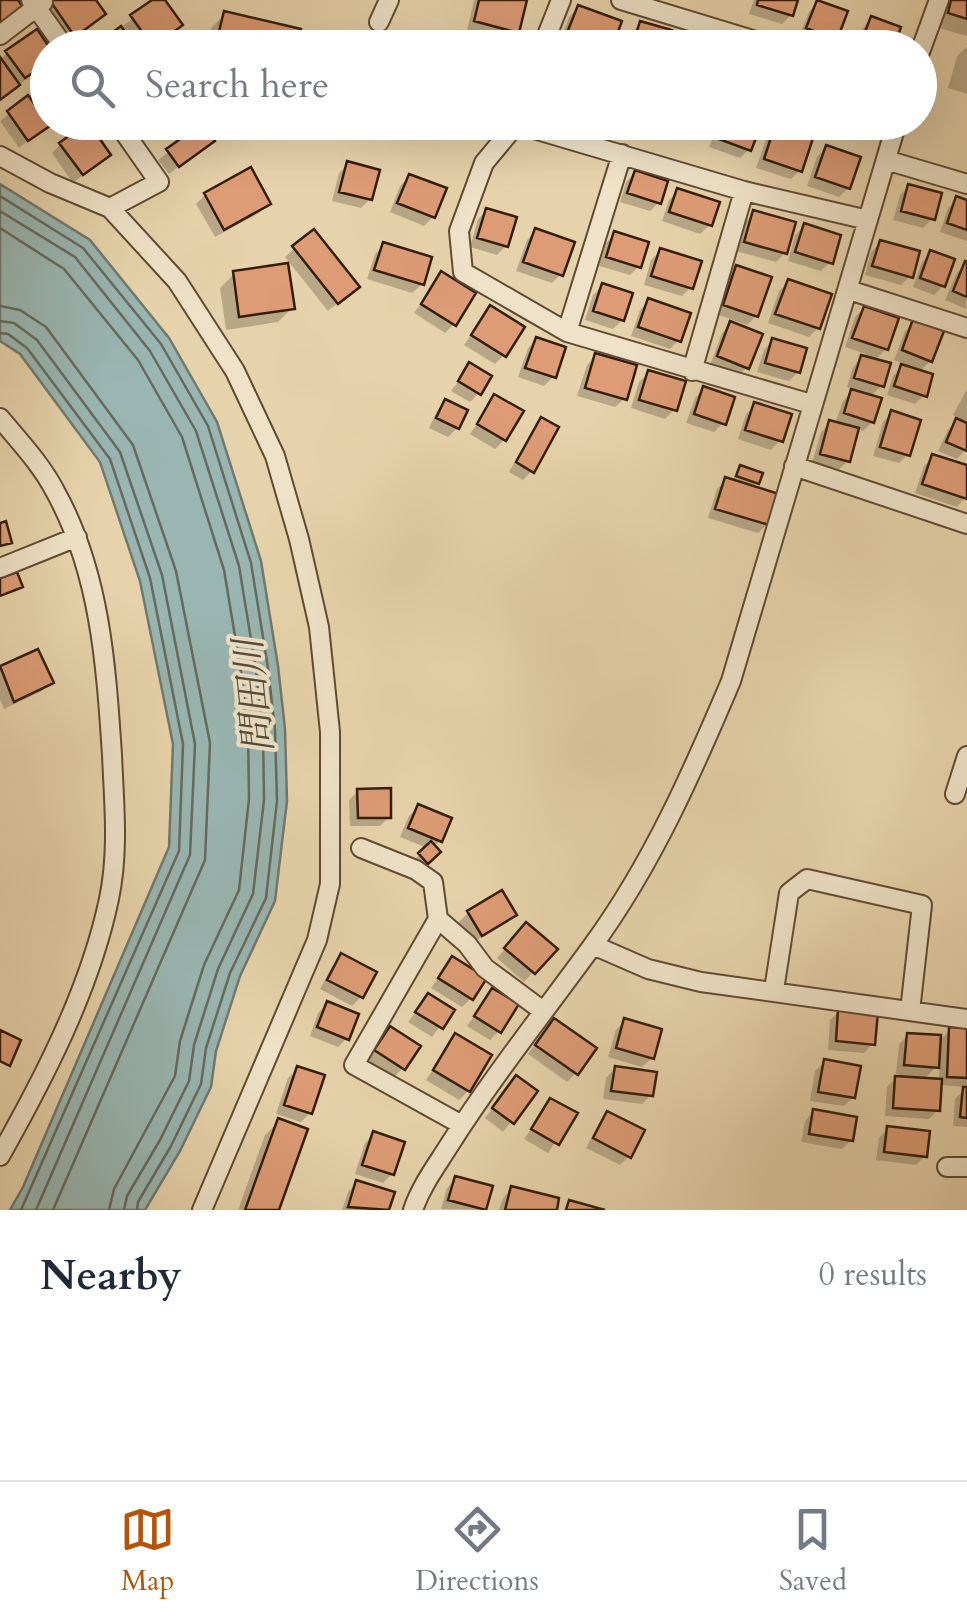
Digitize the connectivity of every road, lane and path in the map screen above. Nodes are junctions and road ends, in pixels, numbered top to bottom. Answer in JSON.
{"nodes":[{"id":1,"x":389,"y":0,"type":"edge"},
{"id":2,"x":561,"y":0,"type":"edge"},
{"id":3,"x":621,"y":0,"type":"edge"},
{"id":4,"x":939,"y":0,"type":"edge"},
{"id":5,"x":38,"y":2,"type":"edge"},
{"id":6,"x":379,"y":22,"type":"dead end"},
{"id":7,"x":54,"y":30,"type":"edge"},
{"id":8,"x":549,"y":30,"type":"edge"},
{"id":9,"x":720,"y":30,"type":"edge"},
{"id":10,"x":928,"y":30,"type":"edge"},
{"id":11,"x":0,"y":35,"type":"edge"},
{"id":12,"x":130,"y":140,"type":"edge"},
{"id":13,"x":503,"y":140,"type":"edge"},
{"id":14,"x":575,"y":140,"type":"edge"},
{"id":15,"x":892,"y":140,"type":"edge"},
{"id":16,"x":622,"y":154,"type":"junction"},
{"id":17,"x":0,"y":156,"type":"edge"},
{"id":18,"x":886,"y":160,"type":"junction"},
{"id":19,"x":967,"y":184,"type":"edge"},
{"id":20,"x":744,"y":191,"type":"junction"},
{"id":21,"x":110,"y":208,"type":"junction"},
{"id":22,"x":868,"y":220,"type":"junction"},
{"id":23,"x":849,"y":290,"type":"junction"},
{"id":24,"x":967,"y":328,"type":"edge"},
{"id":25,"x":567,"y":332,"type":"junction"},
{"id":26,"x":692,"y":371,"type":"junction"},
{"id":27,"x":812,"y":404,"type":"junction"},
{"id":28,"x":0,"y":418,"type":"edge"},
{"id":29,"x":794,"y":466,"type":"junction"},
{"id":30,"x":967,"y":524,"type":"edge"},
{"id":31,"x":77,"y":538,"type":"junction"},
{"id":32,"x":0,"y":568,"type":"edge"},
{"id":33,"x":967,"y":756,"type":"edge"},
{"id":34,"x":955,"y":794,"type":"dead end"},
{"id":35,"x":360,"y":848,"type":"dead end"},
{"id":36,"x":438,"y":919,"type":"junction"},
{"id":37,"x":593,"y":945,"type":"junction"},
{"id":38,"x":774,"y":990,"type":"junction"},
{"id":39,"x":543,"y":1011,"type":"junction"},
{"id":40,"x":910,"y":1011,"type":"junction"},
{"id":41,"x":967,"y":1019,"type":"edge"},
{"id":42,"x":462,"y":1125,"type":"junction"},
{"id":43,"x":0,"y":1156,"type":"edge"},
{"id":44,"x":947,"y":1167,"type":"dead end"},
{"id":45,"x":967,"y":1168,"type":"edge"},
{"id":46,"x":202,"y":1210,"type":"edge"},
{"id":47,"x":413,"y":1210,"type":"edge"}],
"edges":[{"from":1,"to":6,"type":"street"},
{"from":2,"to":8,"type":"street"},
{"from":3,"to":9,"type":"street"},
{"from":4,"to":10,"type":"street"},
{"from":5,"to":7,"type":"street"},
{"from":5,"to":11,"type":"street"},
{"from":12,"to":21,"type":"street"},
{"from":13,"to":25,"type":"street"},
{"from":14,"to":16,"type":"street"},
{"from":15,"to":18,"type":"street"},
{"from":16,"to":20,"type":"street"},
{"from":16,"to":25,"type":"street"},
{"from":17,"to":21,"type":"street"},
{"from":18,"to":19,"type":"street"},
{"from":18,"to":22,"type":"street"},
{"from":20,"to":22,"type":"street"},
{"from":20,"to":26,"type":"street"},
{"from":21,"to":46,"type":"street"},
{"from":22,"to":23,"type":"street"},
{"from":23,"to":24,"type":"street"},
{"from":23,"to":27,"type":"street"},
{"from":25,"to":26,"type":"street"},
{"from":26,"to":27,"type":"street"},
{"from":27,"to":29,"type":"street"},
{"from":28,"to":31,"type":"street"},
{"from":29,"to":30,"type":"street"},
{"from":29,"to":37,"type":"street"},
{"from":31,"to":32,"type":"street"},
{"from":31,"to":43,"type":"street"},
{"from":33,"to":34,"type":"street"},
{"from":35,"to":36,"type":"street"},
{"from":36,"to":39,"type":"street"},
{"from":36,"to":42,"type":"street"},
{"from":37,"to":38,"type":"street"},
{"from":37,"to":39,"type":"street"},
{"from":38,"to":40,"type":"street"},
{"from":38,"to":40,"type":"street"},
{"from":39,"to":42,"type":"street"},
{"from":40,"to":41,"type":"street"},
{"from":42,"to":47,"type":"street"},
{"from":44,"to":45,"type":"street"}]}
